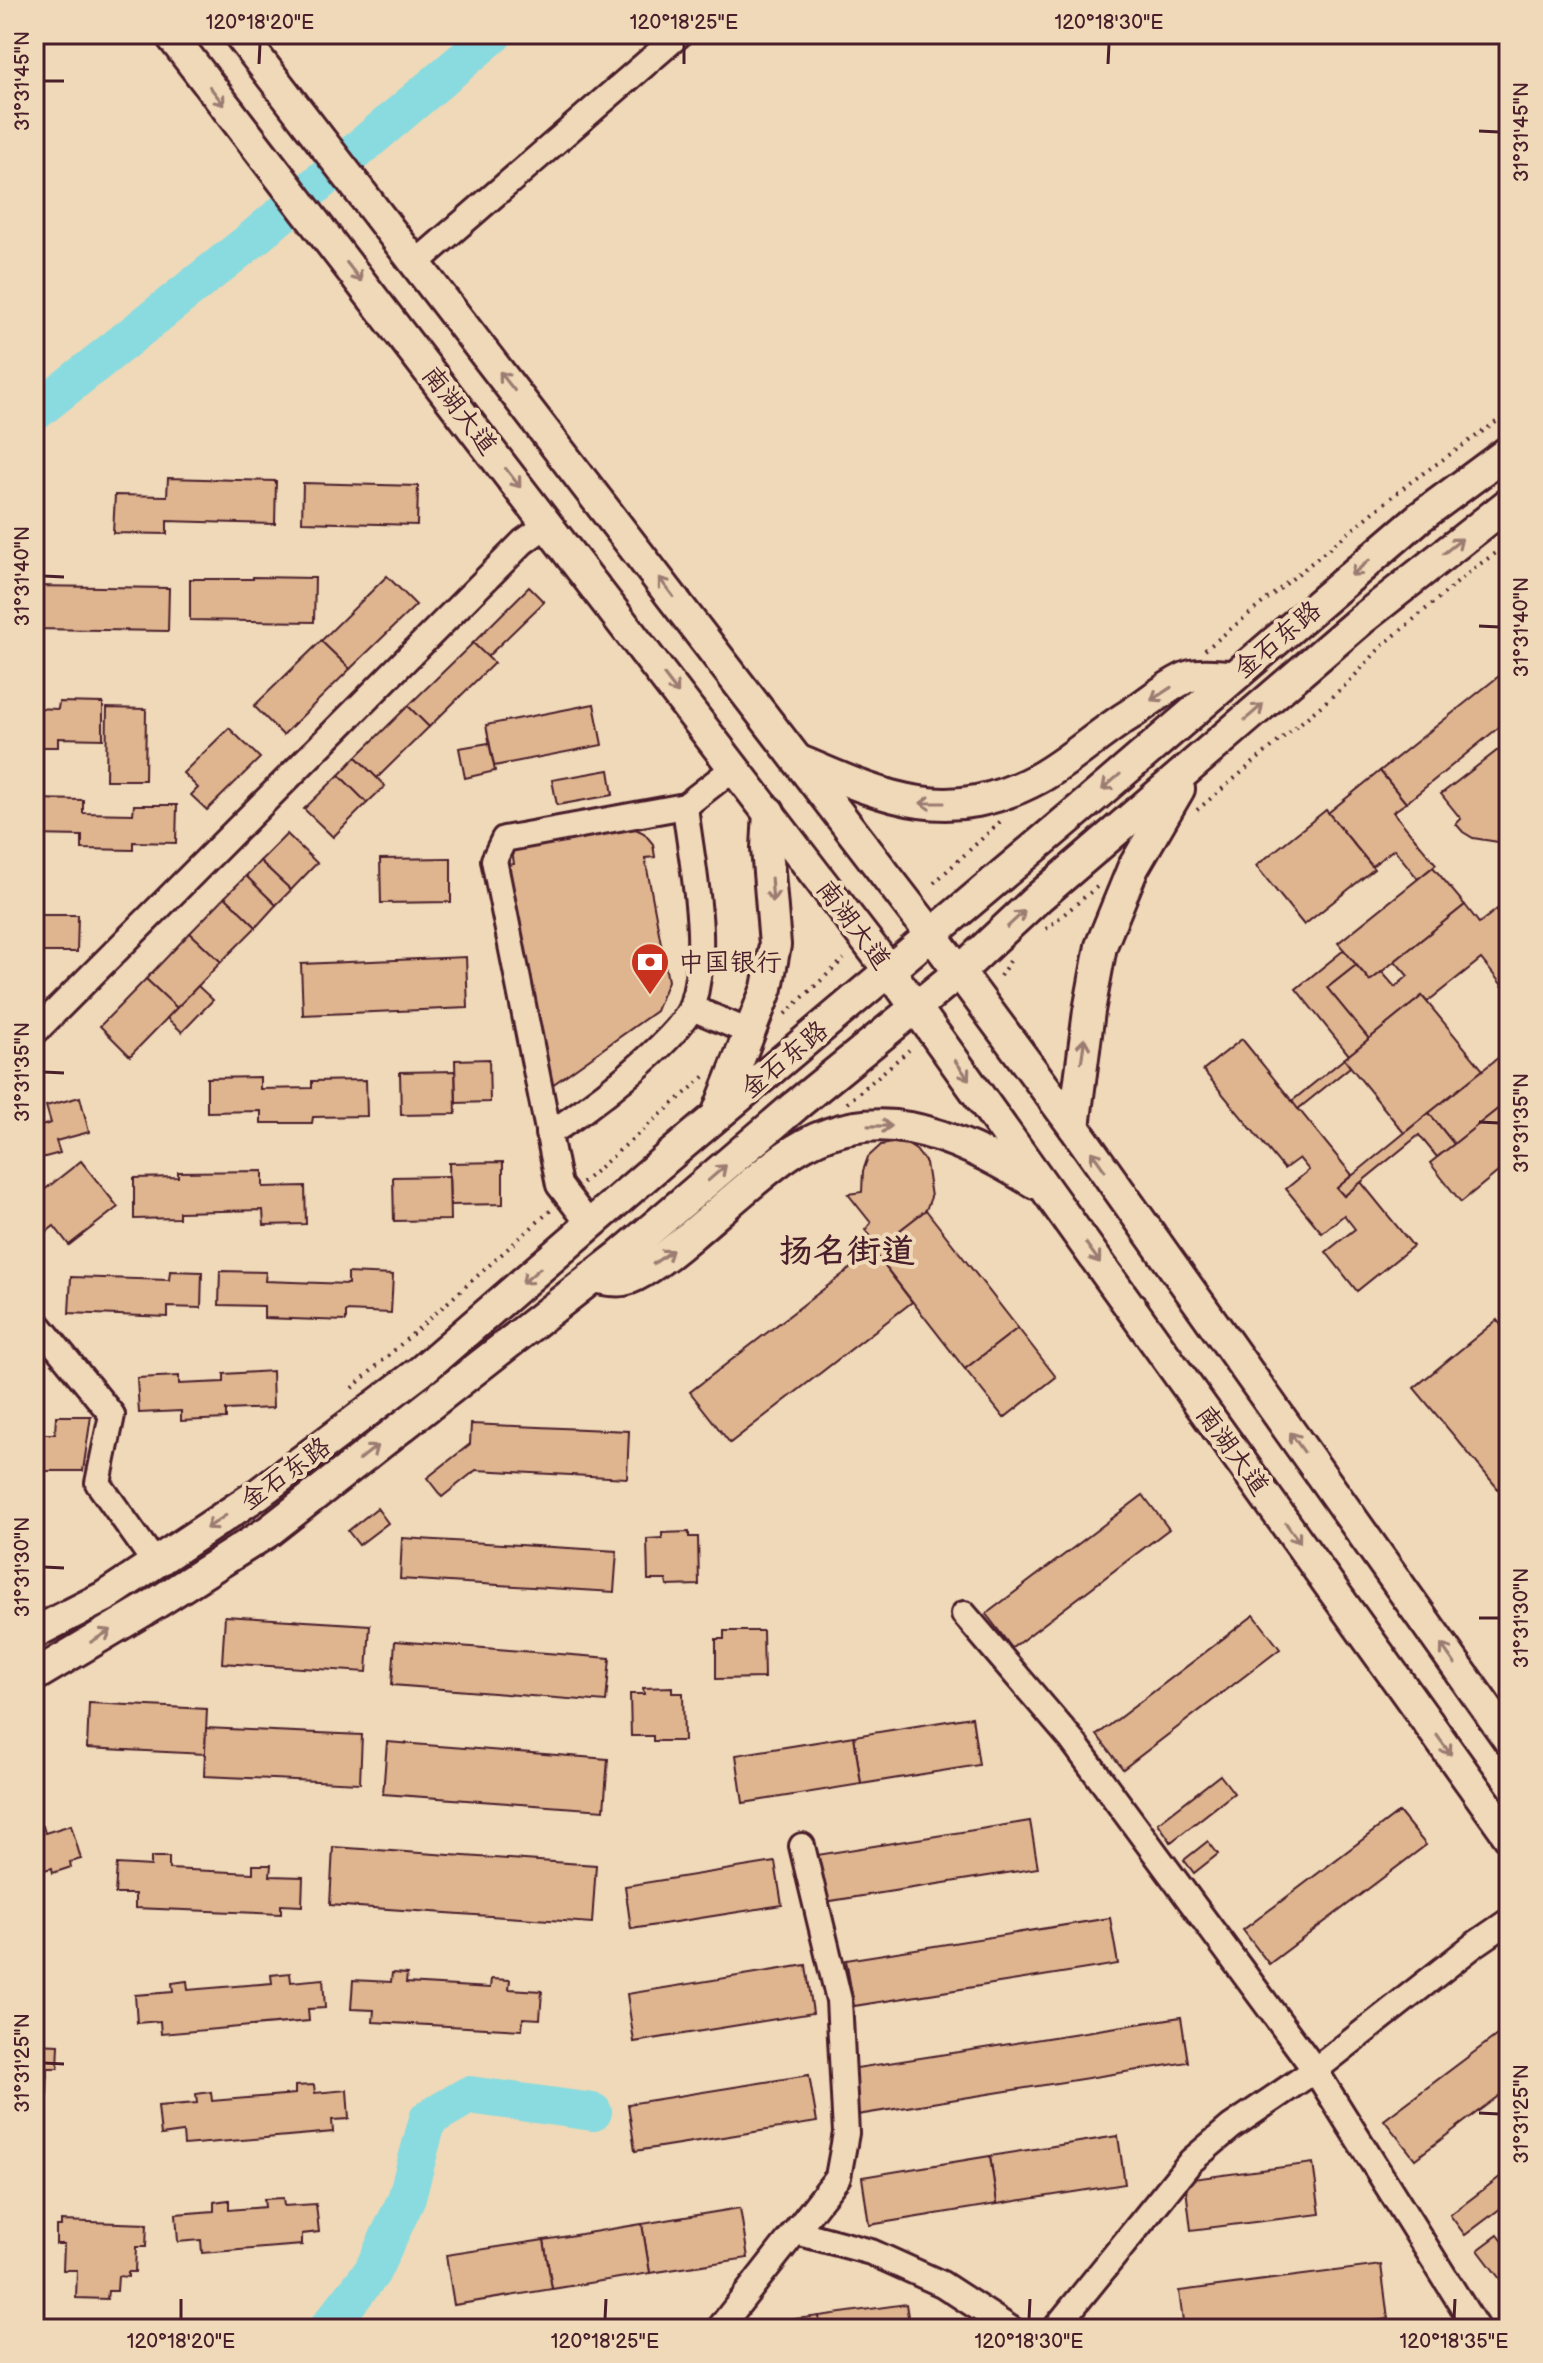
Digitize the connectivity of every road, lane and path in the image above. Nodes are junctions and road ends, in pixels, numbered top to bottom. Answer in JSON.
{"nodes":[{"id":1,"x":170,"y":34,"type":"edge"},
{"id":2,"x":239,"y":34,"type":"edge"},
{"id":3,"x":680,"y":34,"type":"edge"},
{"id":4,"x":416,"y":263,"type":"junction"},
{"id":5,"x":1509,"y":413,"type":"edge"},
{"id":6,"x":1509,"y":451,"type":"edge"},
{"id":7,"x":1509,"y":503,"type":"edge"},
{"id":8,"x":548,"y":524,"type":"junction"},
{"id":9,"x":1509,"y":544,"type":"edge"},
{"id":10,"x":1204,"y":651,"type":"dead end"},
{"id":11,"x":1234,"y":676,"type":"junction"},
{"id":12,"x":798,"y":760,"type":"junction"},
{"id":13,"x":1195,"y":763,"type":"junction"},
{"id":14,"x":735,"y":767,"type":"junction"},
{"id":15,"x":685,"y":806,"type":"junction"},
{"id":16,"x":769,"y":812,"type":"junction"},
{"id":17,"x":1195,"y":812,"type":"dead end"},
{"id":18,"x":1011,"y":813,"type":"dead end"},
{"id":19,"x":1108,"y":877,"type":"dead end"},
{"id":20,"x":934,"y":883,"type":"dead end"},
{"id":21,"x":931,"y":934,"type":"junction"},
{"id":22,"x":1038,"y":935,"type":"dead end"},
{"id":23,"x":1014,"y":955,"type":"dead end"},
{"id":24,"x":844,"y":959,"type":"dead end"},
{"id":25,"x":889,"y":970,"type":"junction"},
{"id":26,"x":959,"y":972,"type":"junction"},
{"id":27,"x":1000,"y":976,"type":"dead end"},
{"id":28,"x":916,"y":1007,"type":"junction"},
{"id":29,"x":692,"y":1008,"type":"junction"},
{"id":30,"x":782,"y":1017,"type":"dead end"},
{"id":31,"x":34,"y":1033,"type":"edge"},
{"id":32,"x":745,"y":1040,"type":"junction"},
{"id":33,"x":717,"y":1116,"type":"junction"},
{"id":34,"x":1074,"y":1127,"type":"junction"},
{"id":35,"x":548,"y":1134,"type":"junction"},
{"id":36,"x":1047,"y":1190,"type":"junction"},
{"id":37,"x":567,"y":1195,"type":"junction"},
{"id":38,"x":590,"y":1225,"type":"junction"},
{"id":39,"x":592,"y":1277,"type":"junction"},
{"id":40,"x":34,"y":1319,"type":"edge"},
{"id":41,"x":348,"y":1392,"type":"dead end"},
{"id":42,"x":155,"y":1563,"type":"junction"},
{"id":43,"x":964,"y":1614,"type":"dead end"},
{"id":44,"x":34,"y":1633,"type":"edge"},
{"id":45,"x":34,"y":1676,"type":"edge"},
{"id":46,"x":1509,"y":1740,"type":"edge"},
{"id":47,"x":1509,"y":1836,"type":"edge"},
{"id":48,"x":802,"y":1846,"type":"dead end"},
{"id":49,"x":1509,"y":1921,"type":"edge"},
{"id":50,"x":1315,"y":2070,"type":"junction"},
{"id":51,"x":796,"y":2232,"type":"junction"},
{"id":52,"x":719,"y":2329,"type":"edge"},
{"id":53,"x":1011,"y":2329,"type":"edge"},
{"id":54,"x":1055,"y":2329,"type":"edge"},
{"id":55,"x":1477,"y":2329,"type":"edge"}],
"edges":[{"from":1,"to":8,"type":"main road","name":"南湖大道","one_way":true},
{"from":2,"to":4,"type":"main road"},
{"from":3,"to":4,"type":"street"},
{"from":12,"to":4,"type":"main road","one_way":true},
{"from":5,"to":10,"type":"path","name":"金石东路"},
{"from":6,"to":11,"type":"main road","name":"金石东路","one_way":true},
{"from":13,"to":7,"type":"main road","name":"金石东路","one_way":true},
{"from":8,"to":14,"type":"main road","name":"南湖大道","one_way":true},
{"from":8,"to":31,"type":"street"},
{"from":9,"to":17,"type":"path"},
{"from":11,"to":12,"type":"main road","one_way":true},
{"from":11,"to":21,"type":"main road","name":"金石东路","one_way":true},
{"from":12,"to":21,"type":"main road"},
{"from":26,"to":13,"type":"main road","name":"金石东路","one_way":true},
{"from":34,"to":13,"type":"main road","one_way":true},
{"from":14,"to":15,"type":"street"},
{"from":14,"to":16,"type":"main road","name":"南湖大道"},
{"from":15,"to":29,"type":"street"},
{"from":15,"to":35,"type":"street"},
{"from":16,"to":25,"type":"main road","name":"南湖大道"},
{"from":16,"to":32,"type":"main road","one_way":true},
{"from":18,"to":20,"type":"path"},
{"from":19,"to":22,"type":"path"},
{"from":21,"to":25,"type":"main road","name":"金石东路"},
{"from":21,"to":26,"type":"main road"},
{"from":23,"to":27,"type":"path"},
{"from":24,"to":30,"type":"path","name":"金石东路"},
{"from":25,"to":28,"type":"main road","name":"南湖大道"},
{"from":25,"to":33,"type":"main road","name":"金石东路"},
{"from":26,"to":28,"type":"main road","name":"金石东路"},
{"from":26,"to":34,"type":"main road"},
{"from":28,"to":36,"type":"main road","name":"南湖大道","one_way":true},
{"from":39,"to":28,"type":"main road","name":"金石东路","one_way":true},
{"from":29,"to":32,"type":"street"},
{"from":29,"to":35,"type":"street"},
{"from":32,"to":33,"type":"main road"},
{"from":32,"to":37,"type":"path","name":"金石东路"},
{"from":33,"to":38,"type":"main road","name":"金石东路"},
{"from":46,"to":34,"type":"main road","one_way":true},
{"from":35,"to":37,"type":"street"},
{"from":39,"to":36,"type":"main road","one_way":true},
{"from":36,"to":47,"type":"main road","name":"南湖大道","one_way":true},
{"from":37,"to":38,"type":"street"},
{"from":37,"to":41,"type":"path","name":"金石东路"},
{"from":38,"to":42,"type":"main road","name":"金石东路","one_way":true},
{"from":45,"to":39,"type":"main road","name":"金石东路","one_way":true},
{"from":40,"to":42,"type":"street"},
{"from":42,"to":44,"type":"main road","name":"金石东路"},
{"from":43,"to":50,"type":"street"},
{"from":48,"to":51,"type":"street"},
{"from":49,"to":50,"type":"street"},
{"from":50,"to":54,"type":"street"},
{"from":50,"to":55,"type":"street"},
{"from":51,"to":52,"type":"street"},
{"from":51,"to":53,"type":"street"}]}
